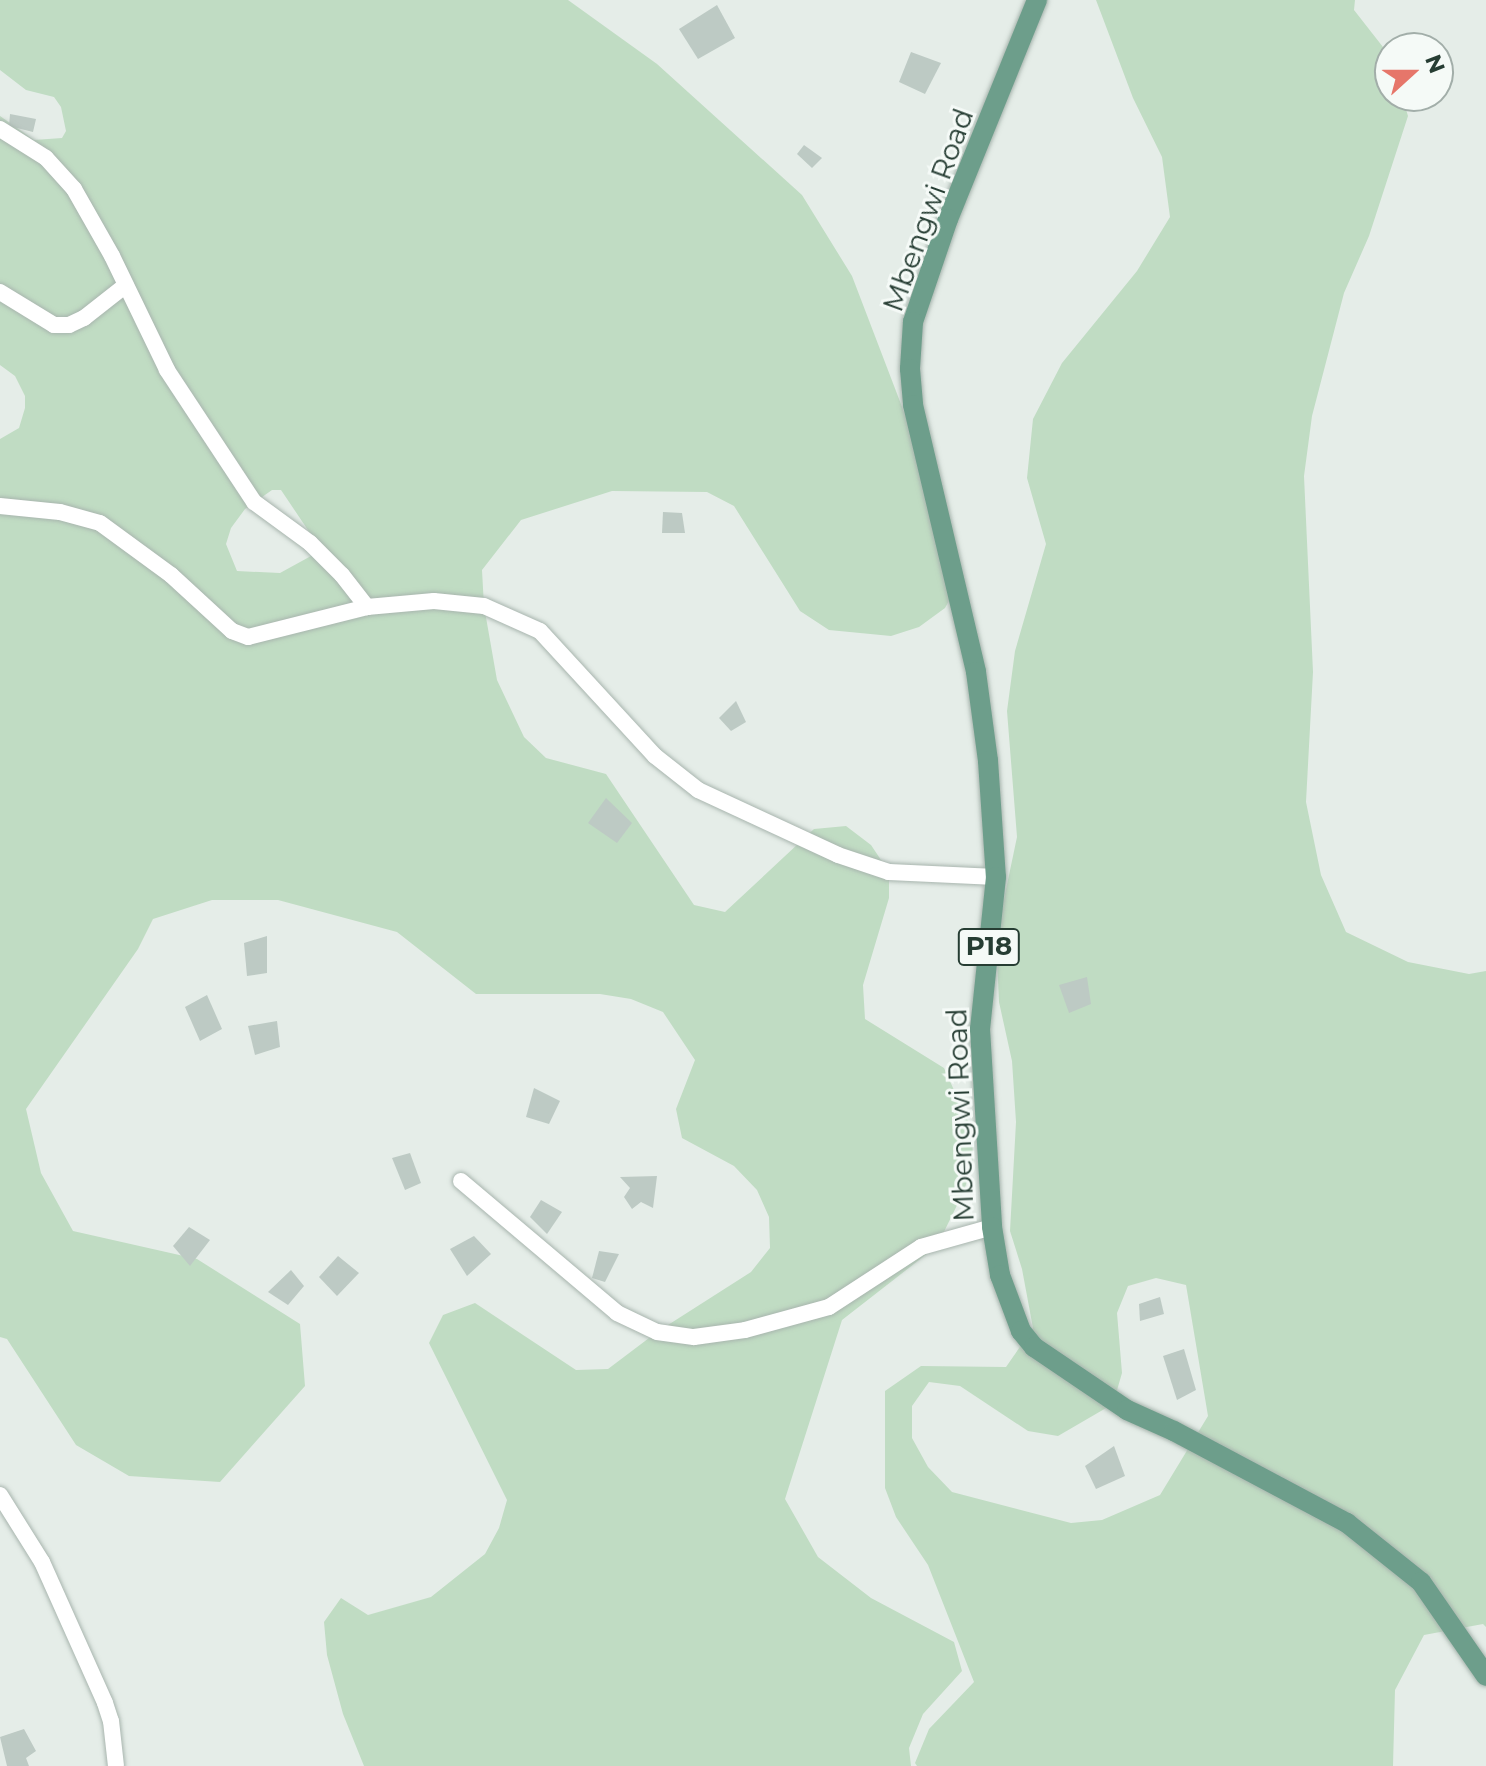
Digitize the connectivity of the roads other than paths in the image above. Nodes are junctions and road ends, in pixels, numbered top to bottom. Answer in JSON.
{"nodes":[{"id":1,"x":1037,"y":0,"type":"edge"},
{"id":2,"x":0,"y":129,"type":"edge"},
{"id":3,"x":126,"y":285,"type":"junction"},
{"id":4,"x":0,"y":292,"type":"edge"},
{"id":5,"x":0,"y":506,"type":"edge"},
{"id":6,"x":367,"y":607,"type":"junction"},
{"id":7,"x":996,"y":877,"type":"junction"},
{"id":8,"x":461,"y":1181,"type":"dead end"},
{"id":9,"x":992,"y":1227,"type":"junction"},
{"id":10,"x":0,"y":1495,"type":"edge"},
{"id":11,"x":1486,"y":1676,"type":"edge"},
{"id":12,"x":116,"y":1766,"type":"edge"}],
"edges":[{"from":1,"to":7,"type":"main road","name":"Mbengwi Road","number":"P18"},
{"from":2,"to":3,"type":"street"},
{"from":3,"to":4,"type":"street"},
{"from":3,"to":6,"type":"street"},
{"from":5,"to":6,"type":"street"},
{"from":6,"to":7,"type":"street"},
{"from":7,"to":9,"type":"main road","name":"Mbengwi Road","number":"P18"},
{"from":8,"to":9,"type":"street"},
{"from":9,"to":11,"type":"main road","name":"Mbengwi Road","number":"P18"},
{"from":10,"to":12,"type":"street"}]}
